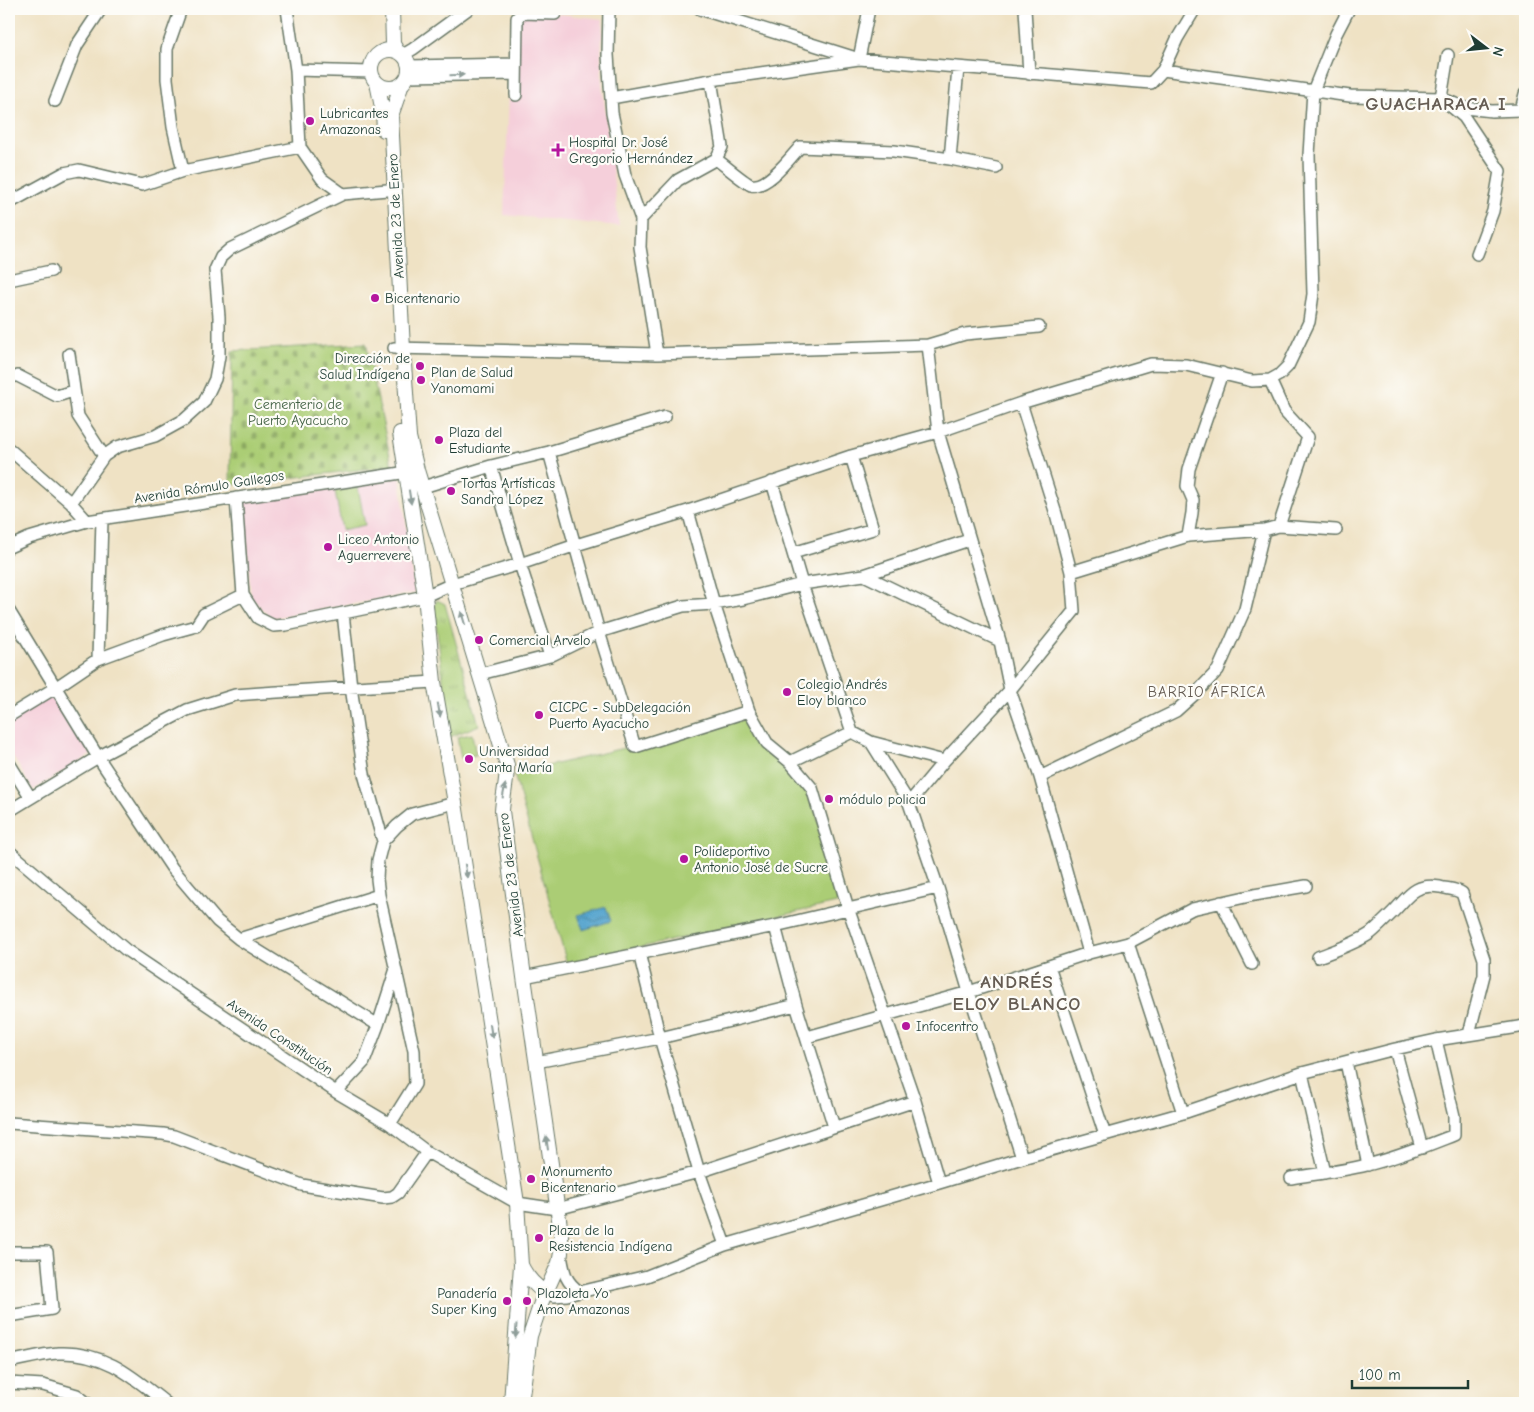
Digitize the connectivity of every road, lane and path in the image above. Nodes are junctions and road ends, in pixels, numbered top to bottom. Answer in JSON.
{"nodes":[{"id":1,"x":101,"y":9,"type":"edge"},
{"id":2,"x":181,"y":9,"type":"edge"},
{"id":3,"x":287,"y":9,"type":"edge"},
{"id":4,"x":385,"y":9,"type":"edge"},
{"id":5,"x":392,"y":9,"type":"edge"},
{"id":6,"x":468,"y":9,"type":"edge"},
{"id":7,"x":608,"y":9,"type":"edge"},
{"id":8,"x":700,"y":9,"type":"edge"},
{"id":9,"x":869,"y":9,"type":"edge"},
{"id":10,"x":1025,"y":9,"type":"edge"},
{"id":11,"x":1195,"y":9,"type":"edge"},
{"id":12,"x":1349,"y":9,"type":"edge"},
{"id":13,"x":555,"y":14,"type":"dead end"},
{"id":14,"x":383,"y":51,"type":"junction"},
{"id":15,"x":1448,"y":55,"type":"dead end"},
{"id":16,"x":859,"y":59,"type":"junction"},
{"id":17,"x":404,"y":66,"type":"junction"},
{"id":18,"x":958,"y":68,"type":"junction"},
{"id":19,"x":516,"y":69,"type":"junction"},
{"id":20,"x":296,"y":70,"type":"junction"},
{"id":21,"x":1163,"y":70,"type":"junction"},
{"id":22,"x":1029,"y":74,"type":"junction"},
{"id":23,"x":374,"y":78,"type":"junction"},
{"id":24,"x":711,"y":80,"type":"junction"},
{"id":25,"x":1313,"y":91,"type":"junction"},
{"id":26,"x":1525,"y":94,"type":"edge"},
{"id":27,"x":516,"y":95,"type":"dead end"},
{"id":28,"x":611,"y":98,"type":"junction"},
{"id":29,"x":1441,"y":98,"type":"junction"},
{"id":30,"x":55,"y":101,"type":"dead end"},
{"id":31,"x":300,"y":147,"type":"junction"},
{"id":32,"x":716,"y":159,"type":"junction"},
{"id":33,"x":950,"y":159,"type":"junction"},
{"id":34,"x":996,"y":168,"type":"dead end"},
{"id":35,"x":183,"y":170,"type":"junction"},
{"id":36,"x":387,"y":190,"type":"junction"},
{"id":37,"x":343,"y":194,"type":"junction"},
{"id":38,"x":9,"y":203,"type":"edge"},
{"id":39,"x":641,"y":219,"type":"junction"},
{"id":40,"x":1477,"y":254,"type":"dead end"},
{"id":41,"x":51,"y":272,"type":"dead end"},
{"id":42,"x":9,"y":280,"type":"edge"},
{"id":43,"x":1039,"y":327,"type":"dead end"},
{"id":44,"x":928,"y":345,"type":"junction"},
{"id":45,"x":398,"y":349,"type":"junction"},
{"id":46,"x":69,"y":354,"type":"dead end"},
{"id":47,"x":657,"y":354,"type":"junction"},
{"id":48,"x":1222,"y":373,"type":"junction"},
{"id":49,"x":18,"y":376,"type":"dead end"},
{"id":50,"x":1270,"y":380,"type":"junction"},
{"id":51,"x":73,"y":391,"type":"junction"},
{"id":52,"x":1021,"y":403,"type":"junction"},
{"id":53,"x":665,"y":416,"type":"dead end"},
{"id":54,"x":938,"y":432,"type":"junction"},
{"id":55,"x":9,"y":449,"type":"edge"},
{"id":56,"x":548,"y":452,"type":"junction"},
{"id":57,"x":104,"y":456,"type":"junction"},
{"id":58,"x":851,"y":456,"type":"junction"},
{"id":59,"x":492,"y":466,"type":"junction"},
{"id":60,"x":412,"y":471,"type":"junction"},
{"id":61,"x":772,"y":482,"type":"junction"},
{"id":62,"x":423,"y":487,"type":"junction"},
{"id":63,"x":236,"y":498,"type":"junction"},
{"id":64,"x":71,"y":502,"type":"junction"},
{"id":65,"x":688,"y":511,"type":"junction"},
{"id":66,"x":102,"y":519,"type":"junction"},
{"id":67,"x":87,"y":521,"type":"junction"},
{"id":68,"x":1279,"y":526,"type":"junction"},
{"id":69,"x":1264,"y":530,"type":"junction"},
{"id":70,"x":1336,"y":530,"type":"dead end"},
{"id":71,"x":1188,"y":536,"type":"junction"},
{"id":72,"x":969,"y":540,"type":"junction"},
{"id":73,"x":576,"y":545,"type":"junction"},
{"id":74,"x":9,"y":547,"type":"edge"},
{"id":75,"x":793,"y":553,"type":"junction"},
{"id":76,"x":520,"y":564,"type":"junction"},
{"id":77,"x":1071,"y":572,"type":"junction"},
{"id":78,"x":864,"y":575,"type":"junction"},
{"id":79,"x":452,"y":584,"type":"junction"},
{"id":80,"x":802,"y":584,"type":"junction"},
{"id":81,"x":243,"y":595,"type":"junction"},
{"id":82,"x":425,"y":596,"type":"junction"},
{"id":83,"x":714,"y":604,"type":"junction"},
{"id":84,"x":9,"y":611,"type":"edge"},
{"id":85,"x":343,"y":613,"type":"junction"},
{"id":86,"x":599,"y":632,"type":"junction"},
{"id":87,"x":1000,"y":641,"type":"junction"},
{"id":88,"x":550,"y":656,"type":"junction"},
{"id":89,"x":98,"y":660,"type":"junction"},
{"id":90,"x":480,"y":674,"type":"junction"},
{"id":91,"x":434,"y":682,"type":"junction"},
{"id":92,"x":350,"y":687,"type":"junction"},
{"id":93,"x":55,"y":688,"type":"junction"},
{"id":94,"x":1010,"y":690,"type":"junction"},
{"id":95,"x":749,"y":712,"type":"junction"},
{"id":96,"x":9,"y":716,"type":"edge"},
{"id":97,"x":852,"y":732,"type":"junction"},
{"id":98,"x":872,"y":742,"type":"junction"},
{"id":99,"x":98,"y":758,"type":"junction"},
{"id":100,"x":944,"y":761,"type":"junction"},
{"id":101,"x":790,"y":762,"type":"junction"},
{"id":102,"x":9,"y":764,"type":"edge"},
{"id":103,"x":1040,"y":777,"type":"junction"},
{"id":104,"x":30,"y":797,"type":"junction"},
{"id":105,"x":455,"y":803,"type":"junction"},
{"id":106,"x":909,"y":803,"type":"junction"},
{"id":107,"x":9,"y":811,"type":"edge"},
{"id":108,"x":383,"y":841,"type":"junction"},
{"id":109,"x":9,"y":851,"type":"edge"},
{"id":110,"x":1306,"y":886,"type":"dead end"},
{"id":111,"x":938,"y":888,"type":"junction"},
{"id":112,"x":379,"y":895,"type":"junction"},
{"id":113,"x":1220,"y":902,"type":"junction"},
{"id":114,"x":848,"y":908,"type":"junction"},
{"id":115,"x":775,"y":926,"type":"junction"},
{"id":116,"x":239,"y":939,"type":"junction"},
{"id":117,"x":1128,"y":943,"type":"junction"},
{"id":118,"x":639,"y":953,"type":"junction"},
{"id":119,"x":1089,"y":953,"type":"junction"},
{"id":120,"x":1318,"y":957,"type":"dead end"},
{"id":121,"x":1252,"y":964,"type":"dead end"},
{"id":122,"x":1049,"y":966,"type":"junction"},
{"id":123,"x":396,"y":970,"type":"junction"},
{"id":124,"x":524,"y":977,"type":"junction"},
{"id":125,"x":969,"y":992,"type":"junction"},
{"id":126,"x":796,"y":1005,"type":"junction"},
{"id":127,"x":886,"y":1016,"type":"junction"},
{"id":128,"x":378,"y":1025,"type":"junction"},
{"id":129,"x":1525,"y":1026,"type":"edge"},
{"id":130,"x":1469,"y":1034,"type":"junction"},
{"id":131,"x":807,"y":1037,"type":"junction"},
{"id":132,"x":660,"y":1038,"type":"junction"},
{"id":133,"x":1436,"y":1040,"type":"junction"},
{"id":134,"x":1394,"y":1049,"type":"junction"},
{"id":135,"x":536,"y":1062,"type":"junction"},
{"id":136,"x":1346,"y":1062,"type":"junction"},
{"id":137,"x":1302,"y":1073,"type":"junction"},
{"id":138,"x":336,"y":1092,"type":"junction"},
{"id":139,"x":915,"y":1101,"type":"junction"},
{"id":140,"x":1183,"y":1113,"type":"junction"},
{"id":141,"x":9,"y":1123,"type":"edge"},
{"id":142,"x":390,"y":1124,"type":"junction"},
{"id":143,"x":834,"y":1126,"type":"junction"},
{"id":144,"x":1105,"y":1136,"type":"junction"},
{"id":145,"x":1422,"y":1148,"type":"junction"},
{"id":146,"x":427,"y":1152,"type":"junction"},
{"id":147,"x":1022,"y":1158,"type":"junction"},
{"id":148,"x":1368,"y":1165,"type":"junction"},
{"id":149,"x":699,"y":1172,"type":"junction"},
{"id":150,"x":1325,"y":1174,"type":"junction"},
{"id":151,"x":1291,"y":1178,"type":"dead end"},
{"id":152,"x":939,"y":1183,"type":"junction"},
{"id":153,"x":517,"y":1203,"type":"junction"},
{"id":154,"x":557,"y":1208,"type":"junction"},
{"id":155,"x":725,"y":1245,"type":"junction"},
{"id":156,"x":9,"y":1252,"type":"edge"},
{"id":157,"x":561,"y":1254,"type":"junction"},
{"id":158,"x":521,"y":1265,"type":"junction"},
{"id":159,"x":555,"y":1272,"type":"junction"},
{"id":160,"x":532,"y":1280,"type":"junction"},
{"id":161,"x":580,"y":1292,"type":"junction"},
{"id":162,"x":546,"y":1293,"type":"junction"},
{"id":163,"x":9,"y":1316,"type":"edge"},
{"id":164,"x":9,"y":1362,"type":"edge"},
{"id":165,"x":9,"y":1383,"type":"edge"},
{"id":166,"x":86,"y":1403,"type":"edge"},
{"id":167,"x":166,"y":1403,"type":"edge"},
{"id":168,"x":511,"y":1403,"type":"edge"},
{"id":169,"x":521,"y":1403,"type":"edge"}],
"edges":[{"from":1,"to":30,"type":"street"},
{"from":2,"to":35,"type":"street"},
{"from":3,"to":20,"type":"street"},
{"from":4,"to":14,"type":"main road"},
{"from":5,"to":17,"type":"main road","name":"Avenida 23 de Enero"},
{"from":6,"to":17,"type":"street"},
{"from":7,"to":28,"type":"street"},
{"from":8,"to":16,"type":"street"},
{"from":9,"to":16,"type":"street"},
{"from":10,"to":22,"type":"street"},
{"from":11,"to":21,"type":"street"},
{"from":12,"to":25,"type":"street"},
{"from":13,"to":19,"type":"street"},
{"from":14,"to":17,"type":"main road"},
{"from":14,"to":23,"type":"main road"},
{"from":15,"to":29,"type":"street"},
{"from":16,"to":18,"type":"street"},
{"from":16,"to":24,"type":"street"},
{"from":17,"to":19,"type":"street"},
{"from":17,"to":23,"type":"main road"},
{"from":17,"to":45,"type":"main road","name":"Avenida 23 de Enero"},
{"from":18,"to":22,"type":"street"},
{"from":18,"to":33,"type":"street"},
{"from":19,"to":27,"type":"street"},
{"from":20,"to":23,"type":"street"},
{"from":20,"to":31,"type":"street"},
{"from":21,"to":22,"type":"street"},
{"from":21,"to":25,"type":"street"},
{"from":23,"to":36,"type":"main road","name":"Avenida 23 de Enero"},
{"from":24,"to":28,"type":"street"},
{"from":24,"to":32,"type":"street"},
{"from":25,"to":29,"type":"street"},
{"from":25,"to":50,"type":"street"},
{"from":26,"to":29,"type":"street"},
{"from":28,"to":39,"type":"street"},
{"from":29,"to":40,"type":"street"},
{"from":31,"to":35,"type":"street"},
{"from":31,"to":37,"type":"street"},
{"from":32,"to":33,"type":"street"},
{"from":32,"to":39,"type":"street"},
{"from":33,"to":34,"type":"street"},
{"from":35,"to":38,"type":"street"},
{"from":36,"to":37,"type":"street"},
{"from":36,"to":45,"type":"main road","name":"Avenida 23 de Enero"},
{"from":37,"to":57,"type":"street"},
{"from":39,"to":47,"type":"street"},
{"from":41,"to":42,"type":"street"},
{"from":43,"to":44,"type":"street"},
{"from":44,"to":47,"type":"street"},
{"from":44,"to":54,"type":"street"},
{"from":45,"to":47,"type":"street"},
{"from":45,"to":60,"type":"main road","name":"Avenida 23 de Enero"},
{"from":46,"to":51,"type":"street"},
{"from":48,"to":50,"type":"street"},
{"from":48,"to":52,"type":"street"},
{"from":48,"to":71,"type":"street"},
{"from":49,"to":51,"type":"street"},
{"from":50,"to":68,"type":"street"},
{"from":51,"to":57,"type":"street"},
{"from":52,"to":54,"type":"street"},
{"from":52,"to":77,"type":"street"},
{"from":53,"to":56,"type":"street"},
{"from":54,"to":58,"type":"street"},
{"from":54,"to":72,"type":"street"},
{"from":55,"to":64,"type":"street"},
{"from":56,"to":59,"type":"street"},
{"from":56,"to":73,"type":"street"},
{"from":57,"to":64,"type":"street"},
{"from":58,"to":61,"type":"street"},
{"from":58,"to":75,"type":"street"},
{"from":59,"to":62,"type":"street"},
{"from":59,"to":76,"type":"street"},
{"from":60,"to":62,"type":"main road","name":"Avenida 23 de Enero"},
{"from":60,"to":63,"type":"street","name":"Avenida Rómulo Gallegos"},
{"from":60,"to":82,"type":"main road","name":"Avenida 23 de Enero","one_way":true},
{"from":61,"to":65,"type":"street"},
{"from":61,"to":75,"type":"street"},
{"from":62,"to":79,"type":"main road","name":"Avenida 23 de Enero"},
{"from":63,"to":66,"type":"street","name":"Avenida Rómulo Gallegos"},
{"from":63,"to":81,"type":"street"},
{"from":64,"to":67,"type":"street"},
{"from":65,"to":73,"type":"street"},
{"from":65,"to":83,"type":"street"},
{"from":66,"to":67,"type":"street","name":"Avenida Rómulo Gallegos"},
{"from":66,"to":89,"type":"street"},
{"from":67,"to":74,"type":"street","name":"Avenida Rómulo Gallegos"},
{"from":68,"to":69,"type":"street"},
{"from":68,"to":70,"type":"street"},
{"from":69,"to":71,"type":"street"},
{"from":69,"to":103,"type":"street"},
{"from":71,"to":77,"type":"street"},
{"from":72,"to":78,"type":"street"},
{"from":72,"to":87,"type":"street"},
{"from":73,"to":76,"type":"street"},
{"from":73,"to":86,"type":"street"},
{"from":75,"to":80,"type":"street"},
{"from":76,"to":79,"type":"street"},
{"from":76,"to":88,"type":"street"},
{"from":77,"to":94,"type":"street"},
{"from":78,"to":80,"type":"street"},
{"from":78,"to":87,"type":"street"},
{"from":79,"to":82,"type":"street"},
{"from":90,"to":79,"type":"main road","name":"Avenida 23 de Enero","one_way":true},
{"from":80,"to":83,"type":"street"},
{"from":80,"to":97,"type":"street"},
{"from":81,"to":85,"type":"street"},
{"from":81,"to":89,"type":"street"},
{"from":82,"to":85,"type":"street"},
{"from":82,"to":91,"type":"main road","name":"Avenida 23 de Enero"},
{"from":83,"to":86,"type":"street"},
{"from":83,"to":95,"type":"street"},
{"from":84,"to":93,"type":"street"},
{"from":85,"to":92,"type":"street"},
{"from":86,"to":88,"type":"street"},
{"from":86,"to":95,"type":"street"},
{"from":87,"to":94,"type":"street"},
{"from":88,"to":90,"type":"street"},
{"from":89,"to":93,"type":"street"},
{"from":124,"to":90,"type":"main road","name":"Avenida 23 de Enero","one_way":true},
{"from":91,"to":92,"type":"street"},
{"from":91,"to":105,"type":"main road","name":"Avenida 23 de Enero","one_way":true},
{"from":92,"to":99,"type":"street"},
{"from":92,"to":108,"type":"street"},
{"from":93,"to":96,"type":"street"},
{"from":93,"to":99,"type":"street"},
{"from":94,"to":100,"type":"street"},
{"from":94,"to":103,"type":"street"},
{"from":95,"to":101,"type":"street"},
{"from":97,"to":98,"type":"street"},
{"from":97,"to":101,"type":"street"},
{"from":98,"to":100,"type":"street"},
{"from":98,"to":106,"type":"street"},
{"from":99,"to":104,"type":"street"},
{"from":99,"to":116,"type":"street"},
{"from":100,"to":106,"type":"street"},
{"from":101,"to":114,"type":"street"},
{"from":102,"to":104,"type":"street"},
{"from":103,"to":119,"type":"street"},
{"from":104,"to":107,"type":"street"},
{"from":105,"to":108,"type":"street"},
{"from":105,"to":153,"type":"main road","name":"Avenida 23 de Enero","one_way":true},
{"from":106,"to":111,"type":"street"},
{"from":108,"to":112,"type":"street"},
{"from":109,"to":138,"type":"street","name":"Avenida Constitución"},
{"from":110,"to":113,"type":"street"},
{"from":111,"to":114,"type":"street"},
{"from":111,"to":125,"type":"street"},
{"from":112,"to":116,"type":"street"},
{"from":112,"to":123,"type":"street"},
{"from":113,"to":117,"type":"street"},
{"from":113,"to":121,"type":"street"},
{"from":114,"to":115,"type":"street"},
{"from":114,"to":127,"type":"street"},
{"from":115,"to":118,"type":"street"},
{"from":115,"to":126,"type":"street"},
{"from":116,"to":128,"type":"street"},
{"from":117,"to":119,"type":"street"},
{"from":117,"to":140,"type":"street"},
{"from":118,"to":124,"type":"street"},
{"from":118,"to":132,"type":"street"},
{"from":119,"to":122,"type":"street"},
{"from":120,"to":130,"type":"street"},
{"from":122,"to":125,"type":"street"},
{"from":122,"to":144,"type":"street"},
{"from":123,"to":128,"type":"street"},
{"from":123,"to":142,"type":"street"},
{"from":124,"to":135,"type":"main road","name":"Avenida 23 de Enero"},
{"from":125,"to":127,"type":"street"},
{"from":125,"to":147,"type":"street"},
{"from":126,"to":131,"type":"street"},
{"from":126,"to":132,"type":"street"},
{"from":127,"to":131,"type":"street"},
{"from":127,"to":139,"type":"street"},
{"from":128,"to":138,"type":"street"},
{"from":129,"to":130,"type":"street"},
{"from":130,"to":133,"type":"street"},
{"from":131,"to":143,"type":"street"},
{"from":132,"to":135,"type":"street"},
{"from":132,"to":149,"type":"street"},
{"from":133,"to":134,"type":"street"},
{"from":133,"to":145,"type":"street"},
{"from":134,"to":136,"type":"street"},
{"from":134,"to":145,"type":"street"},
{"from":154,"to":135,"type":"main road","name":"Avenida 23 de Enero","one_way":true},
{"from":136,"to":137,"type":"street"},
{"from":136,"to":148,"type":"street"},
{"from":137,"to":140,"type":"street"},
{"from":137,"to":150,"type":"street"},
{"from":138,"to":142,"type":"street","name":"Avenida Constitución"},
{"from":139,"to":143,"type":"street"},
{"from":139,"to":152,"type":"street"},
{"from":140,"to":144,"type":"street"},
{"from":141,"to":146,"type":"street"},
{"from":142,"to":146,"type":"street","name":"Avenida Constitución"},
{"from":143,"to":149,"type":"street"},
{"from":144,"to":147,"type":"street"},
{"from":145,"to":148,"type":"street"},
{"from":146,"to":153,"type":"street","name":"Avenida Constitución"},
{"from":147,"to":152,"type":"street"},
{"from":148,"to":150,"type":"street"},
{"from":149,"to":154,"type":"street"},
{"from":149,"to":155,"type":"street"},
{"from":150,"to":151,"type":"street"},
{"from":152,"to":155,"type":"street"},
{"from":153,"to":154,"type":"street","name":"Avenida Constitución"},
{"from":153,"to":158,"type":"main road","name":"Avenida 23 de Enero"},
{"from":154,"to":157,"type":"main road","name":"Avenida 23 de Enero"},
{"from":155,"to":161,"type":"street"},
{"from":156,"to":163,"type":"street"},
{"from":157,"to":159,"type":"main road","name":"Avenida 23 de Enero"},
{"from":157,"to":161,"type":"street"},
{"from":158,"to":160,"type":"main road"},
{"from":158,"to":168,"type":"main road","name":"Avenida 23 de Enero","one_way":true},
{"from":159,"to":160,"type":"main road"},
{"from":159,"to":162,"type":"main road","name":"Avenida 23 de Enero"},
{"from":160,"to":162,"type":"main road"},
{"from":161,"to":162,"type":"street"},
{"from":162,"to":169,"type":"main road","name":"Avenida 23 de Enero"},
{"from":164,"to":167,"type":"street"},
{"from":165,"to":166,"type":"street"}]}
